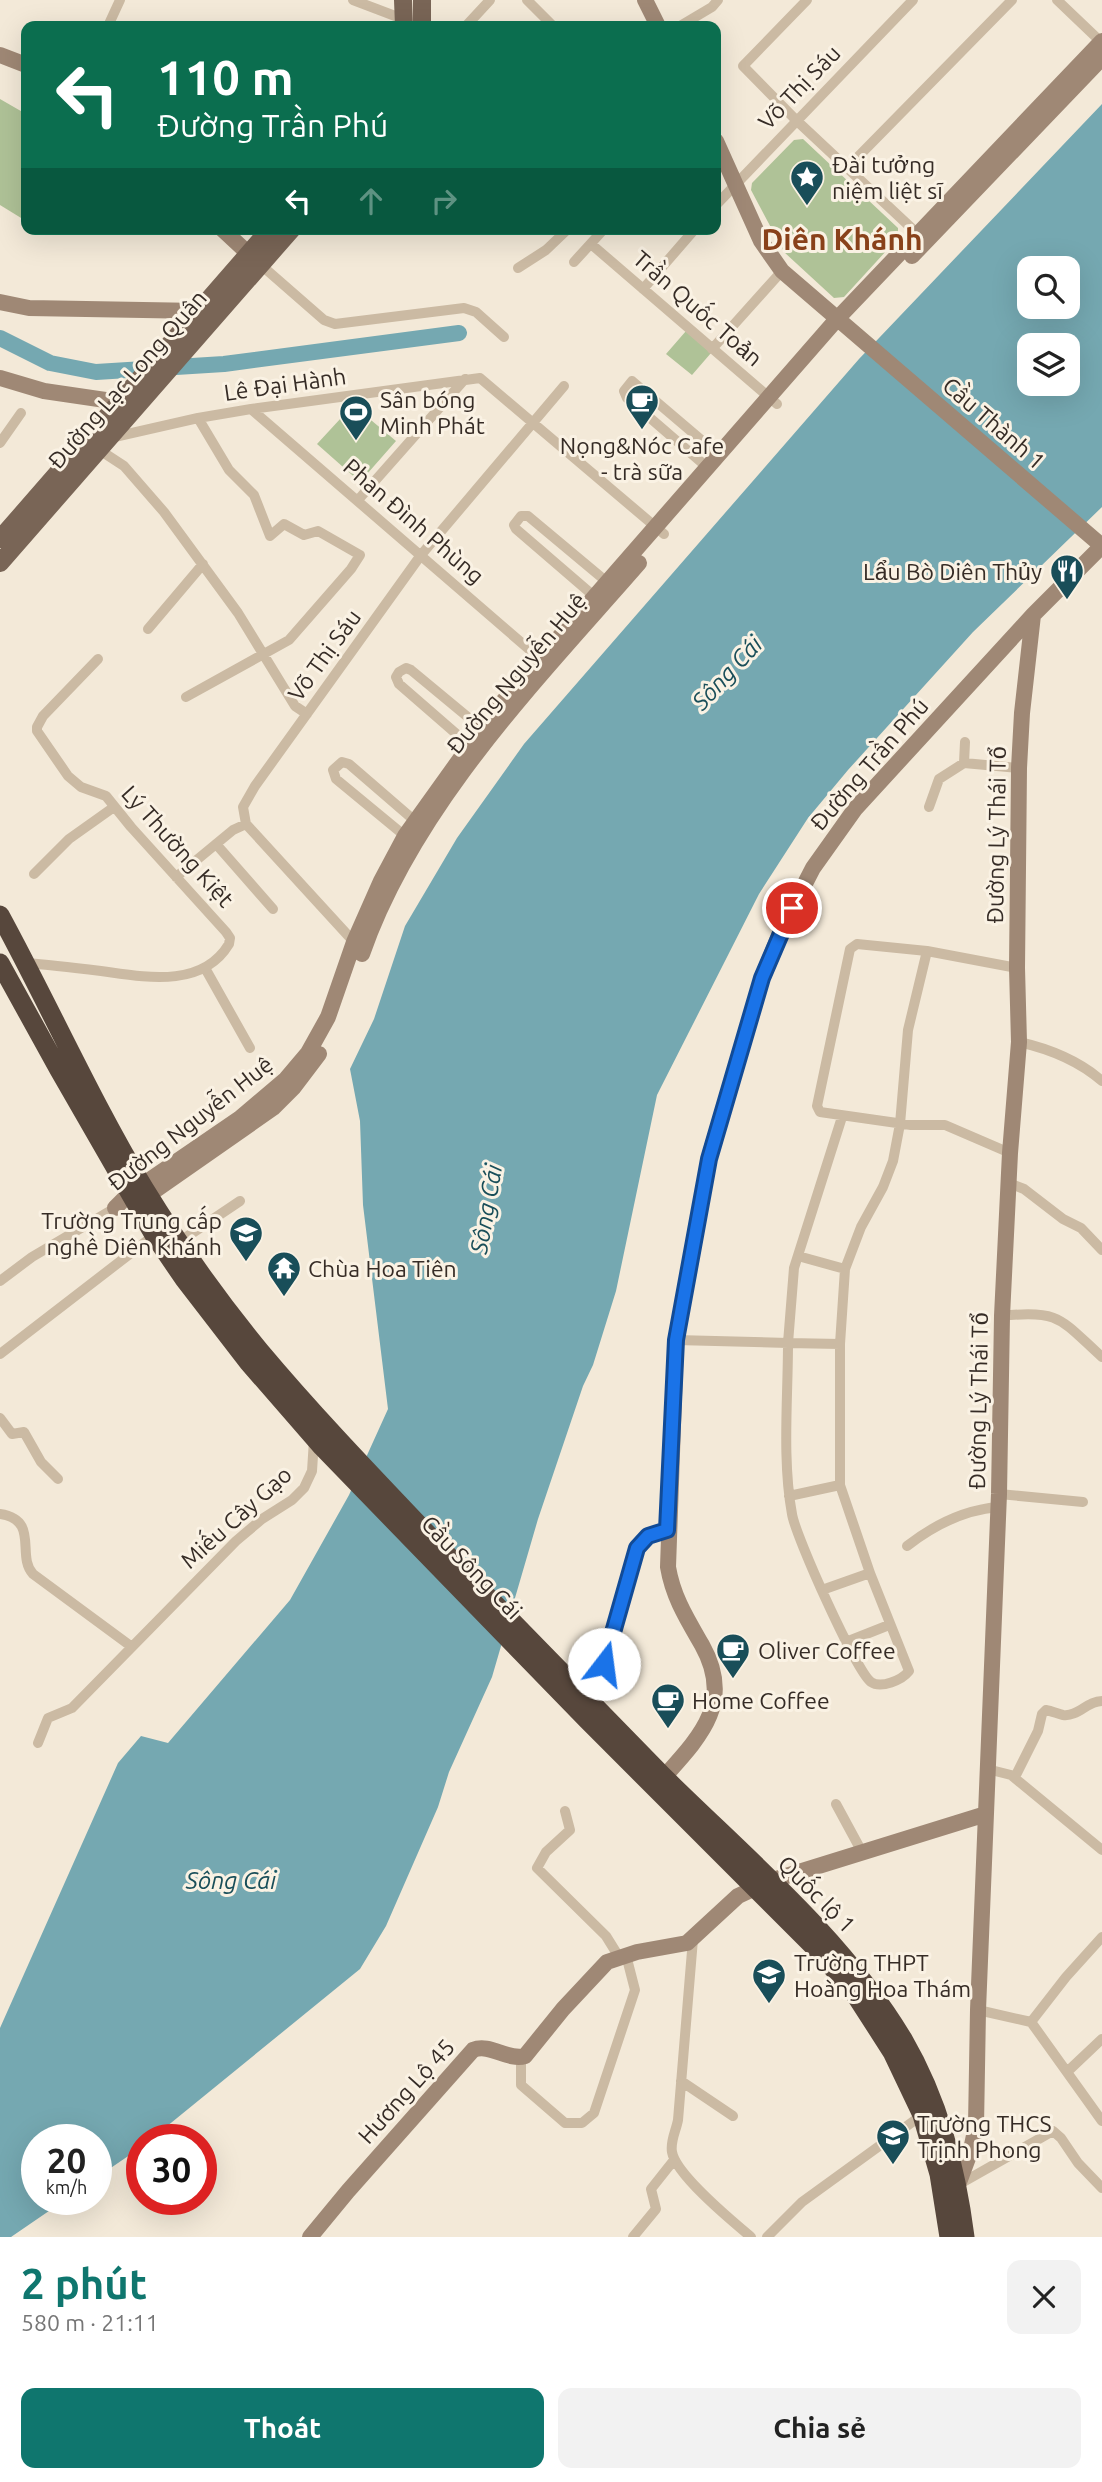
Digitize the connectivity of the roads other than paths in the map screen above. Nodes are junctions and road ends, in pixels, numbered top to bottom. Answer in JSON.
{"nodes":[{"id":1,"x":120,"y":0,"type":"edge"},
{"id":2,"x":353,"y":0,"type":"edge"},
{"id":3,"x":403,"y":0,"type":"edge"},
{"id":4,"x":422,"y":0,"type":"edge"},
{"id":5,"x":490,"y":0,"type":"edge"},
{"id":6,"x":527,"y":0,"type":"edge"},
{"id":7,"x":645,"y":0,"type":"edge"},
{"id":8,"x":719,"y":0,"type":"edge"},
{"id":9,"x":807,"y":0,"type":"edge"},
{"id":10,"x":913,"y":0,"type":"edge"},
{"id":11,"x":1012,"y":0,"type":"edge"},
{"id":12,"x":1057,"y":0,"type":"edge"},
{"id":13,"x":110,"y":21,"type":"edge"},
{"id":14,"x":399,"y":21,"type":"edge"},
{"id":15,"x":403,"y":21,"type":"edge"},
{"id":16,"x":422,"y":21,"type":"edge"},
{"id":17,"x":471,"y":21,"type":"edge"},
{"id":18,"x":548,"y":21,"type":"edge"},
{"id":19,"x":656,"y":21,"type":"edge"},
{"id":20,"x":689,"y":21,"type":"edge"},
{"id":21,"x":1102,"y":46,"type":"edge"},
{"id":22,"x":0,"y":55,"type":"edge"},
{"id":23,"x":21,"y":63,"type":"edge"},
{"id":24,"x":796,"y":120,"type":"junction"},
{"id":25,"x":721,"y":152,"type":"edge"},
{"id":26,"x":847,"y":168,"type":"junction"},
{"id":27,"x":735,"y":183,"type":"junction"},
{"id":28,"x":721,"y":199,"type":"edge"},
{"id":29,"x":228,"y":235,"type":"edge"},
{"id":30,"x":267,"y":235,"type":"edge"},
{"id":31,"x":285,"y":235,"type":"edge"},
{"id":32,"x":562,"y":235,"type":"edge"},
{"id":33,"x":599,"y":235,"type":"edge"},
{"id":34,"x":690,"y":235,"type":"edge"},
{"id":35,"x":921,"y":238,"type":"junction"},
{"id":36,"x":591,"y":244,"type":"junction"},
{"id":37,"x":255,"y":260,"type":"junction"},
{"id":38,"x":574,"y":262,"type":"dead end"},
{"id":39,"x":518,"y":268,"type":"dead end"},
{"id":40,"x":782,"y":271,"type":"junction"},
{"id":41,"x":643,"y":289,"type":"junction"},
{"id":42,"x":0,"y":302,"type":"edge"},
{"id":43,"x":200,"y":311,"type":"junction"},
{"id":44,"x":846,"y":327,"type":"junction"},
{"id":45,"x":504,"y":337,"type":"dead end"},
{"id":46,"x":186,"y":338,"type":"junction"},
{"id":47,"x":712,"y":348,"type":"junction"},
{"id":48,"x":0,"y":378,"type":"edge"},
{"id":49,"x":465,"y":379,"type":"junction"},
{"id":50,"x":564,"y":386,"type":"dead end"},
{"id":51,"x":133,"y":394,"type":"junction"},
{"id":52,"x":772,"y":401,"type":"junction"},
{"id":53,"x":251,"y":409,"type":"junction"},
{"id":54,"x":21,"y":413,"type":"dead end"},
{"id":55,"x":198,"y":418,"type":"junction"},
{"id":56,"x":534,"y":422,"type":"junction"},
{"id":57,"x":0,"y":443,"type":"edge"},
{"id":58,"x":103,"y":444,"type":"junction"},
{"id":59,"x":713,"y":461,"type":"junction"},
{"id":60,"x":358,"y":500,"type":"junction"},
{"id":61,"x":660,"y":530,"type":"junction"},
{"id":62,"x":2,"y":532,"type":"edge"},
{"id":63,"x":1102,"y":546,"type":"edge"},
{"id":64,"x":421,"y":555,"type":"junction"},
{"id":65,"x":0,"y":563,"type":"edge"},
{"id":66,"x":202,"y":564,"type":"junction"},
{"id":67,"x":607,"y":582,"type":"junction"},
{"id":68,"x":595,"y":597,"type":"junction"},
{"id":69,"x":1033,"y":615,"type":"junction"},
{"id":70,"x":148,"y":629,"type":"dead end"},
{"id":71,"x":262,"y":655,"type":"junction"},
{"id":72,"x":98,"y":659,"type":"dead end"},
{"id":73,"x":545,"y":662,"type":"junction"},
{"id":74,"x":186,"y":697,"type":"dead end"},
{"id":75,"x":307,"y":714,"type":"junction"},
{"id":76,"x":481,"y":728,"type":"junction"},
{"id":77,"x":965,"y":742,"type":"dead end"},
{"id":78,"x":468,"y":744,"type":"junction"},
{"id":79,"x":964,"y":764,"type":"junction"},
{"id":80,"x":1019,"y":768,"type":"junction"},
{"id":81,"x":114,"y":807,"type":"junction"},
{"id":82,"x":929,"y":807,"type":"dead end"},
{"id":83,"x":246,"y":824,"type":"junction"},
{"id":84,"x":413,"y":831,"type":"junction"},
{"id":85,"x":216,"y":844,"type":"junction"},
{"id":86,"x":34,"y":874,"type":"dead end"},
{"id":87,"x":176,"y":877,"type":"junction"},
{"id":88,"x":274,"y":909,"type":"dead end"},
{"id":89,"x":0,"y":915,"type":"edge"},
{"id":90,"x":0,"y":938,"type":"edge"},
{"id":91,"x":359,"y":944,"type":"junction"},
{"id":92,"x":927,"y":951,"type":"junction"},
{"id":93,"x":26,"y":963,"type":"junction"},
{"id":94,"x":205,"y":968,"type":"junction"},
{"id":95,"x":1017,"y":968,"type":"junction"},
{"id":96,"x":3,"y":975,"type":"edge"},
{"id":97,"x":1019,"y":1042,"type":"junction"},
{"id":98,"x":250,"y":1048,"type":"dead end"},
{"id":99,"x":1102,"y":1081,"type":"edge"},
{"id":100,"x":81,"y":1092,"type":"junction"},
{"id":101,"x":842,"y":1117,"type":"junction"},
{"id":102,"x":900,"y":1124,"type":"junction"},
{"id":103,"x":1010,"y":1153,"type":"junction"},
{"id":104,"x":1009,"y":1183,"type":"junction"},
{"id":105,"x":139,"y":1195,"type":"junction"},
{"id":106,"x":240,"y":1201,"type":"dead end"},
{"id":107,"x":115,"y":1208,"type":"joint"},
{"id":108,"x":167,"y":1234,"type":"junction"},
{"id":109,"x":1102,"y":1250,"type":"edge"},
{"id":110,"x":798,"y":1256,"type":"junction"},
{"id":111,"x":845,"y":1269,"type":"junction"},
{"id":112,"x":0,"y":1281,"type":"edge"},
{"id":113,"x":1002,"y":1316,"type":"junction"},
{"id":114,"x":676,"y":1340,"type":"junction"},
{"id":115,"x":788,"y":1343,"type":"junction"},
{"id":116,"x":840,"y":1343,"type":"junction"},
{"id":117,"x":0,"y":1354,"type":"edge"},
{"id":118,"x":1102,"y":1357,"type":"edge"},
{"id":119,"x":0,"y":1418,"type":"edge"},
{"id":120,"x":323,"y":1441,"type":"junction"},
{"id":121,"x":58,"y":1479,"type":"dead end"},
{"id":122,"x":840,"y":1485,"type":"junction"},
{"id":123,"x":789,"y":1496,"type":"junction"},
{"id":124,"x":998,"y":1501,"type":"junction"},
{"id":125,"x":1083,"y":1502,"type":"dead end"},
{"id":126,"x":0,"y":1514,"type":"edge"},
{"id":127,"x":667,"y":1530,"type":"junction"},
{"id":128,"x":907,"y":1546,"type":"dead end"},
{"id":129,"x":870,"y":1573,"type":"junction"},
{"id":130,"x":822,"y":1590,"type":"junction"},
{"id":131,"x":889,"y":1625,"type":"junction"},
{"id":132,"x":846,"y":1642,"type":"junction"},
{"id":133,"x":132,"y":1647,"type":"junction"},
{"id":134,"x":607,"y":1678,"type":"dead end"},
{"id":135,"x":1102,"y":1701,"type":"edge"},
{"id":136,"x":591,"y":1714,"type":"junction"},
{"id":137,"x":38,"y":1743,"type":"dead end"},
{"id":138,"x":987,"y":1769,"type":"junction"},
{"id":139,"x":664,"y":1777,"type":"junction"},
{"id":140,"x":1015,"y":1777,"type":"junction"},
{"id":141,"x":836,"y":1804,"type":"dead end"},
{"id":142,"x":565,"y":1811,"type":"dead end"},
{"id":143,"x":986,"y":1814,"type":"junction"},
{"id":144,"x":1102,"y":1850,"type":"edge"},
{"id":145,"x":862,"y":1852,"type":"junction"},
{"id":146,"x":762,"y":1884,"type":"junction"},
{"id":147,"x":1102,"y":1937,"type":"edge"},
{"id":148,"x":693,"y":1939,"type":"junction"},
{"id":149,"x":622,"y":1956,"type":"junction"},
{"id":150,"x":978,"y":2010,"type":"junction"},
{"id":151,"x":1031,"y":2022,"type":"junction"},
{"id":152,"x":1102,"y":2039,"type":"edge"},
{"id":153,"x":521,"y":2058,"type":"junction"},
{"id":154,"x":1067,"y":2072,"type":"junction"},
{"id":155,"x":681,"y":2081,"type":"junction"},
{"id":156,"x":922,"y":2115,"type":"junction"},
{"id":157,"x":733,"y":2116,"type":"dead end"},
{"id":158,"x":1102,"y":2121,"type":"edge"},
{"id":159,"x":674,"y":2160,"type":"junction"},
{"id":160,"x":958,"y":2185,"type":"junction"},
{"id":161,"x":1102,"y":2188,"type":"edge"},
{"id":162,"x":310,"y":2237,"type":"edge"},
{"id":163,"x":633,"y":2237,"type":"edge"},
{"id":164,"x":751,"y":2237,"type":"edge"},
{"id":165,"x":767,"y":2237,"type":"edge"},
{"id":166,"x":949,"y":2237,"type":"edge"},
{"id":167,"x":965,"y":2237,"type":"edge"}],
"edges":[{"from":1,"to":13,"type":"street"},
{"from":2,"to":14,"type":"street"},
{"from":3,"to":15,"type":"main road"},
{"from":4,"to":16,"type":"main road"},
{"from":5,"to":17,"type":"street"},
{"from":6,"to":18,"type":"street"},
{"from":7,"to":19,"type":"street"},
{"from":8,"to":20,"type":"street"},
{"from":9,"to":24,"type":"street"},
{"from":10,"to":24,"type":"street","name":"Võ Thị Sáu"},
{"from":11,"to":26,"type":"street"},
{"from":12,"to":21,"type":"street"},
{"from":21,"to":35,"type":"street","name":"Đường Nguyễn Huệ"},
{"from":22,"to":23,"type":"street"},
{"from":24,"to":26,"type":"street"},
{"from":24,"to":27,"type":"street","name":"Võ Thị Sáu"},
{"from":25,"to":27,"type":"street","name":"Cầu Thành 1"},
{"from":26,"to":35,"type":"street"},
{"from":27,"to":28,"type":"street","name":"Võ Thị Sáu"},
{"from":27,"to":40,"type":"street","name":"Cầu Thành 1"},
{"from":29,"to":37,"type":"street"},
{"from":30,"to":37,"type":"main road","name":"Đường Lạc Long Quân"},
{"from":31,"to":37,"type":"main road","name":"Đường Lạc Long Quân"},
{"from":32,"to":39,"type":"street"},
{"from":33,"to":36,"type":"street"},
{"from":34,"to":41,"type":"street"},
{"from":35,"to":44,"type":"street","name":"Đường Nguyễn Huệ"},
{"from":36,"to":38,"type":"street"},
{"from":36,"to":41,"type":"street","name":"Trần Quốc Toản"},
{"from":37,"to":43,"type":"main road","name":"Đường Lạc Long Quân"},
{"from":37,"to":45,"type":"street"},
{"from":37,"to":46,"type":"main road","name":"Đường Lạc Long Quân"},
{"from":40,"to":44,"type":"street","name":"Cầu Thành 1"},
{"from":40,"to":47,"type":"street"},
{"from":41,"to":47,"type":"street","name":"Trần Quốc Toản"},
{"from":42,"to":43,"type":"street"},
{"from":43,"to":46,"type":"main road","name":"Đường Lạc Long Quân"},
{"from":44,"to":52,"type":"street","name":"Đường Nguyễn Huệ"},
{"from":44,"to":63,"type":"street","name":"Cầu Thành 1"},
{"from":46,"to":51,"type":"main road","name":"Đường Lạc Long Quân"},
{"from":47,"to":52,"type":"street","name":"Trần Quốc Toản"},
{"from":48,"to":51,"type":"street"},
{"from":49,"to":53,"type":"street","name":"Lê Đại Hành"},
{"from":49,"to":56,"type":"street","name":"Lê Đại Hành"},
{"from":49,"to":60,"type":"street"},
{"from":50,"to":56,"type":"street","name":"Võ Thị Sáu"},
{"from":51,"to":58,"type":"main road","name":"Đường Lạc Long Quân"},
{"from":51,"to":62,"type":"main road","name":"Đường Lạc Long Quân"},
{"from":52,"to":59,"type":"street","name":"Đường Nguyễn Huệ"},
{"from":52,"to":61,"type":"street","name":"Đường Nguyễn Huệ"},
{"from":53,"to":55,"type":"street","name":"Lê Đại Hành"},
{"from":53,"to":60,"type":"street","name":"Phan Đình Phùng"},
{"from":54,"to":57,"type":"street"},
{"from":55,"to":58,"type":"street","name":"Lê Đại Hành"},
{"from":55,"to":71,"type":"street"},
{"from":56,"to":61,"type":"street","name":"Lê Đại Hành"},
{"from":56,"to":64,"type":"street","name":"Võ Thị Sáu"},
{"from":58,"to":65,"type":"main road","name":"Đường Lạc Long Quân"},
{"from":58,"to":66,"type":"street"},
{"from":59,"to":59,"type":"street"},
{"from":59,"to":61,"type":"street","name":"Đường Nguyễn Huệ"},
{"from":60,"to":64,"type":"street","name":"Phan Đình Phùng"},
{"from":61,"to":67,"type":"street","name":"Đường Nguyễn Huệ"},
{"from":61,"to":73,"type":"street","name":"Đường Nguyễn Huệ"},
{"from":63,"to":69,"type":"street","name":"Đường Trần Phú"},
{"from":64,"to":73,"type":"street","name":"Phan Đình Phùng"},
{"from":64,"to":75,"type":"street","name":"Võ Thị Sáu"},
{"from":66,"to":70,"type":"street"},
{"from":66,"to":71,"type":"street"},
{"from":67,"to":68,"type":"street","name":"Đường Nguyễn Huệ"},
{"from":67,"to":68,"type":"street"},
{"from":68,"to":73,"type":"street","name":"Đường Nguyễn Huệ"},
{"from":69,"to":80,"type":"street","name":"Đường Lý Thái Tổ"},
{"from":69,"to":114,"type":"street","name":"Đường Trần Phú"},
{"from":71,"to":74,"type":"street"},
{"from":71,"to":75,"type":"street"},
{"from":72,"to":81,"type":"street","name":"Lý Thường Kiệt"},
{"from":73,"to":76,"type":"street","name":"Đường Nguyễn Huệ"},
{"from":73,"to":84,"type":"street","name":"Đường Nguyễn Huệ"},
{"from":75,"to":83,"type":"street","name":"Võ Thị Sáu"},
{"from":76,"to":78,"type":"street","name":"Đường Nguyễn Huệ"},
{"from":76,"to":78,"type":"street"},
{"from":77,"to":79,"type":"street"},
{"from":78,"to":84,"type":"street","name":"Đường Nguyễn Huệ"},
{"from":79,"to":80,"type":"street"},
{"from":79,"to":82,"type":"street"},
{"from":80,"to":95,"type":"street","name":"Đường Lý Thái Tổ"},
{"from":81,"to":86,"type":"street"},
{"from":81,"to":87,"type":"street","name":"Lý Thường Kiệt"},
{"from":83,"to":85,"type":"street"},
{"from":83,"to":91,"type":"street"},
{"from":84,"to":84,"type":"street"},
{"from":84,"to":91,"type":"street","name":"Đường Nguyễn Huệ"},
{"from":85,"to":87,"type":"street"},
{"from":85,"to":88,"type":"street"},
{"from":87,"to":94,"type":"street","name":"Lý Thường Kiệt"},
{"from":89,"to":93,"type":"highway"},
{"from":90,"to":100,"type":"highway"},
{"from":91,"to":105,"type":"street","name":"Đường Nguyễn Huệ"},
{"from":92,"to":95,"type":"street"},
{"from":92,"to":101,"type":"street"},
{"from":92,"to":102,"type":"street"},
{"from":93,"to":94,"type":"street"},
{"from":93,"to":100,"type":"highway"},
{"from":94,"to":98,"type":"street"},
{"from":95,"to":97,"type":"street","name":"Đường Lý Thái Tổ"},
{"from":96,"to":100,"type":"highway"},
{"from":97,"to":99,"type":"street"},
{"from":97,"to":103,"type":"street","name":"Đường Lý Thái Tổ"},
{"from":100,"to":105,"type":"highway","name":"Cầu Sông Cái"},
{"from":101,"to":102,"type":"street"},
{"from":101,"to":110,"type":"street"},
{"from":102,"to":103,"type":"street"},
{"from":102,"to":111,"type":"street"},
{"from":103,"to":104,"type":"street","name":"Đường Lý Thái Tổ"},
{"from":104,"to":109,"type":"street"},
{"from":104,"to":113,"type":"street","name":"Đường Lý Thái Tổ"},
{"from":105,"to":107,"type":"street","name":"Đường Nguyễn Huệ"},
{"from":105,"to":108,"type":"highway","name":"Cầu Sông Cái"},
{"from":106,"to":108,"type":"street"},
{"from":107,"to":112,"type":"street"},
{"from":108,"to":117,"type":"street"},
{"from":108,"to":120,"type":"highway","name":"Cầu Sông Cái"},
{"from":110,"to":111,"type":"street"},
{"from":110,"to":115,"type":"street"},
{"from":111,"to":116,"type":"street"},
{"from":113,"to":118,"type":"street"},
{"from":113,"to":124,"type":"street","name":"Đường Lý Thái Tổ"},
{"from":114,"to":115,"type":"street"},
{"from":114,"to":127,"type":"street","name":"Đường Trần Phú"},
{"from":115,"to":116,"type":"street"},
{"from":115,"to":123,"type":"street"},
{"from":116,"to":122,"type":"street"},
{"from":119,"to":121,"type":"street"},
{"from":120,"to":133,"type":"street","name":"Miếu Cây Gạo"},
{"from":120,"to":136,"type":"highway","name":"Cầu Sông Cái"},
{"from":122,"to":123,"type":"street"},
{"from":122,"to":129,"type":"street"},
{"from":123,"to":130,"type":"street"},
{"from":124,"to":125,"type":"street"},
{"from":124,"to":128,"type":"street"},
{"from":124,"to":138,"type":"street","name":"Đường Lý Thái Tổ"},
{"from":126,"to":133,"type":"street"},
{"from":127,"to":134,"type":"street"},
{"from":127,"to":139,"type":"street","name":"Đường Trần Phú"},
{"from":129,"to":130,"type":"street"},
{"from":129,"to":131,"type":"street"},
{"from":130,"to":132,"type":"street"},
{"from":131,"to":132,"type":"street"},
{"from":131,"to":132,"type":"street"},
{"from":133,"to":137,"type":"street","name":"Miếu Cây Gạo"},
{"from":135,"to":140,"type":"street"},
{"from":136,"to":139,"type":"highway","name":"Quốc lộ 1"},
{"from":136,"to":146,"type":"highway","name":"Quốc lộ 1"},
{"from":138,"to":140,"type":"street"},
{"from":138,"to":143,"type":"street","name":"Đường Lý Thái Tổ"},
{"from":139,"to":146,"type":"highway","name":"Quốc lộ 1"},
{"from":140,"to":144,"type":"street"},
{"from":141,"to":145,"type":"street"},
{"from":142,"to":149,"type":"street"},
{"from":143,"to":145,"type":"street"},
{"from":143,"to":150,"type":"street","name":"Đường Lý Thái Tổ"},
{"from":145,"to":146,"type":"street"},
{"from":146,"to":148,"type":"street"},
{"from":146,"to":156,"type":"highway","name":"Quốc lộ 1"},
{"from":146,"to":160,"type":"highway","name":"Quốc lộ 1"},
{"from":147,"to":151,"type":"street"},
{"from":148,"to":149,"type":"street"},
{"from":148,"to":155,"type":"street"},
{"from":149,"to":153,"type":"street"},
{"from":149,"to":153,"type":"street"},
{"from":150,"to":151,"type":"street"},
{"from":150,"to":160,"type":"street","name":"Đường Lý Thái Tổ"},
{"from":151,"to":154,"type":"street"},
{"from":152,"to":154,"type":"street"},
{"from":153,"to":162,"type":"street","name":"Hương Lộ 45"},
{"from":154,"to":158,"type":"street"},
{"from":155,"to":157,"type":"street"},
{"from":155,"to":159,"type":"street"},
{"from":156,"to":165,"type":"street"},
{"from":156,"to":166,"type":"highway","name":"Quốc lộ 1"},
{"from":159,"to":163,"type":"street"},
{"from":159,"to":164,"type":"street"},
{"from":160,"to":161,"type":"street"},
{"from":160,"to":167,"type":"highway","name":"Quốc lộ 1"}]}
